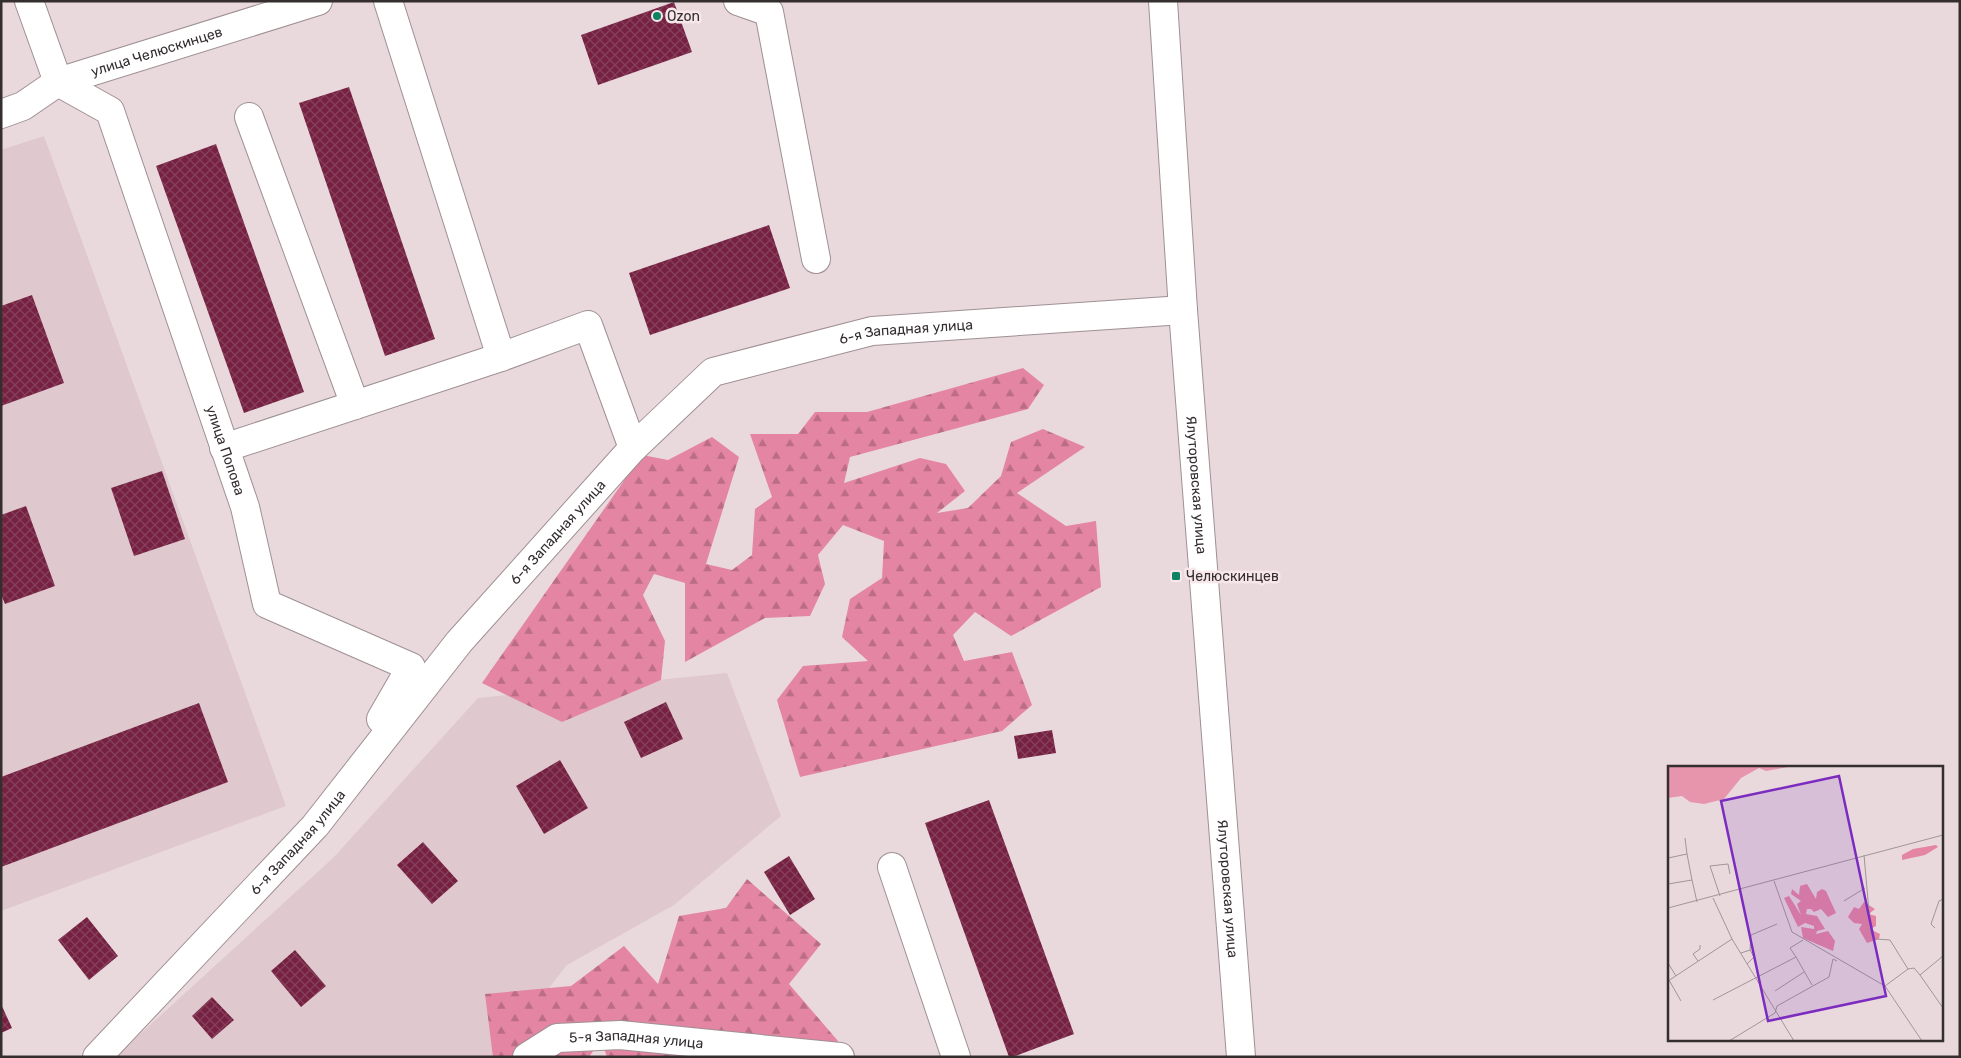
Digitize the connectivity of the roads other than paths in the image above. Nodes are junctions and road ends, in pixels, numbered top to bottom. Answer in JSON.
{"nodes":[{"id":1,"x":29,"y":1,"type":"edge"},
{"id":2,"x":318,"y":1,"type":"edge"},
{"id":3,"x":388,"y":1,"type":"edge"},
{"id":4,"x":738,"y":1,"type":"edge"},
{"id":5,"x":1163,"y":1,"type":"edge"},
{"id":6,"x":58,"y":82,"type":"junction"},
{"id":7,"x":1,"y":114,"type":"edge"},
{"id":8,"x":250,"y":117,"type":"dead end"},
{"id":9,"x":816,"y":259,"type":"dead end"},
{"id":10,"x":1183,"y":310,"type":"junction"},
{"id":11,"x":501,"y":357,"type":"junction"},
{"id":12,"x":355,"y":405,"type":"junction"},
{"id":13,"x":224,"y":448,"type":"junction"},
{"id":14,"x":633,"y":448,"type":"junction"},
{"id":15,"x":315,"y":826,"type":"junction"},
{"id":16,"x":892,"y":867,"type":"dead end"},
{"id":17,"x":97,"y":1057,"type":"edge"},
{"id":18,"x":527,"y":1057,"type":"edge"},
{"id":19,"x":840,"y":1057,"type":"edge"},
{"id":20,"x":956,"y":1057,"type":"edge"},
{"id":21,"x":1241,"y":1057,"type":"edge"}],
"edges":[{"from":1,"to":6,"type":"street"},
{"from":2,"to":6,"type":"street","name":"улица Челюскинцев"},
{"from":3,"to":11,"type":"street"},
{"from":4,"to":9,"type":"street"},
{"from":5,"to":10,"type":"street","name":"Ялуторовская улица"},
{"from":6,"to":7,"type":"street","name":"улица Челюскинцев"},
{"from":6,"to":13,"type":"street","name":"улица Попова"},
{"from":8,"to":12,"type":"street"},
{"from":10,"to":14,"type":"street","name":"6-я Западная улица"},
{"from":10,"to":21,"type":"street","name":"Ялуторовская улица"},
{"from":11,"to":12,"type":"street"},
{"from":11,"to":14,"type":"street"},
{"from":12,"to":13,"type":"street"},
{"from":13,"to":15,"type":"street","name":"улица Попова"},
{"from":14,"to":15,"type":"street","name":"6-я Западная улица"},
{"from":15,"to":17,"type":"street","name":"6-я Западная улица"},
{"from":16,"to":20,"type":"street"},
{"from":18,"to":19,"type":"street","name":"5-я Западная улица"}]}
